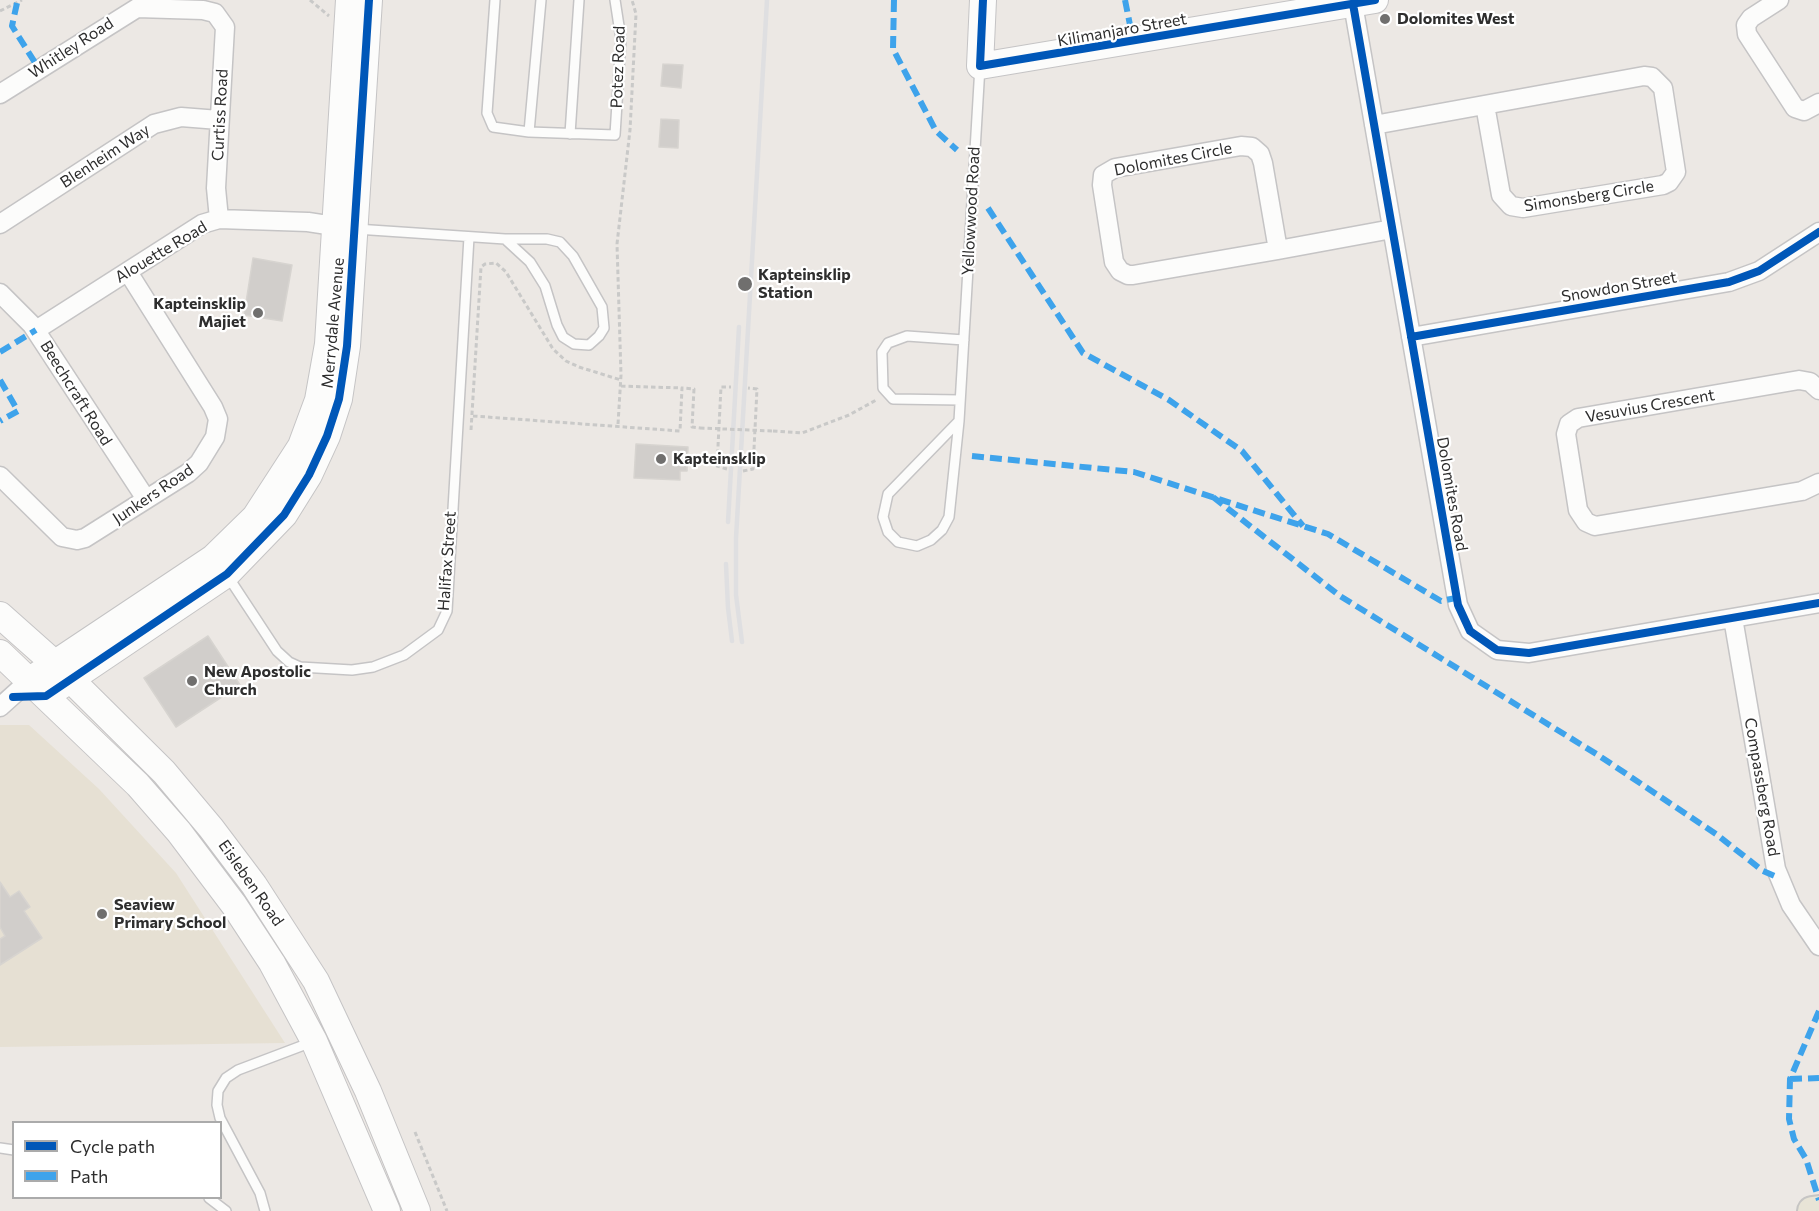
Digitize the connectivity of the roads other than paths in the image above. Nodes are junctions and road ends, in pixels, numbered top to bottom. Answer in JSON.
{"nodes":[{"id":1,"x":349,"y":0,"type":"edge"},
{"id":2,"x":369,"y":0,"type":"edge"},
{"id":3,"x":495,"y":0,"type":"edge"},
{"id":4,"x":541,"y":0,"type":"edge"},
{"id":5,"x":579,"y":0,"type":"edge"},
{"id":6,"x":615,"y":0,"type":"edge"},
{"id":7,"x":983,"y":0,"type":"edge"},
{"id":8,"x":1779,"y":0,"type":"edge"},
{"id":9,"x":1364,"y":2,"type":"edge"},
{"id":10,"x":216,"y":13,"type":"joint"},
{"id":11,"x":980,"y":66,"type":"junction"},
{"id":12,"x":0,"y":94,"type":"edge"},
{"id":13,"x":1819,"y":103,"type":"edge"},
{"id":14,"x":1485,"y":105,"type":"junction"},
{"id":15,"x":219,"y":120,"type":"junction"},
{"id":16,"x":1374,"y":125,"type":"junction"},
{"id":17,"x":529,"y":132,"type":"junction"},
{"id":18,"x":570,"y":134,"type":"junction"},
{"id":19,"x":219,"y":219,"type":"junction"},
{"id":20,"x":0,"y":224,"type":"edge"},
{"id":21,"x":345,"y":227,"type":"junction"},
{"id":22,"x":1392,"y":229,"type":"junction"},
{"id":23,"x":1819,"y":232,"type":"edge"},
{"id":24,"x":469,"y":237,"type":"junction"},
{"id":25,"x":505,"y":239,"type":"junction"},
{"id":26,"x":1278,"y":250,"type":"junction"},
{"id":27,"x":128,"y":272,"type":"junction"},
{"id":28,"x":0,"y":293,"type":"edge"},
{"id":29,"x":36,"y":330,"type":"junction"},
{"id":30,"x":1411,"y":337,"type":"junction"},
{"id":31,"x":964,"y":340,"type":"junction"},
{"id":32,"x":1819,"y":390,"type":"edge"},
{"id":33,"x":960,"y":400,"type":"junction"},
{"id":34,"x":959,"y":421,"type":"junction"},
{"id":35,"x":0,"y":476,"type":"edge"},
{"id":36,"x":1819,"y":483,"type":"edge"},
{"id":37,"x":146,"y":499,"type":"junction"},
{"id":38,"x":220,"y":566,"type":"junction"},
{"id":39,"x":1819,"y":603,"type":"edge"},
{"id":40,"x":0,"y":615,"type":"edge"},
{"id":41,"x":1733,"y":618,"type":"junction"},
{"id":42,"x":114,"y":651,"type":"junction"},
{"id":43,"x":0,"y":652,"type":"edge"},
{"id":44,"x":63,"y":671,"type":"junction"},
{"id":45,"x":22,"y":695,"type":"edge"},
{"id":46,"x":101,"y":709,"type":"junction"},
{"id":47,"x":1818,"y":943,"type":"edge"},
{"id":48,"x":314,"y":1041,"type":"junction"},
{"id":49,"x":222,"y":1121,"type":"edge"},
{"id":50,"x":222,"y":1122,"type":"edge"},
{"id":51,"x":211,"y":1199,"type":"edge"},
{"id":52,"x":1819,"y":1210,"type":"edge"},
{"id":53,"x":226,"y":1211,"type":"edge"},
{"id":54,"x":265,"y":1211,"type":"edge"},
{"id":55,"x":387,"y":1211,"type":"edge"},
{"id":56,"x":417,"y":1211,"type":"edge"},
{"id":57,"x":1812,"y":1211,"type":"edge"}],
"edges":[{"from":1,"to":21,"type":"street","name":"Merrydale Avenue"},
{"from":2,"to":21,"type":"street","name":"Merrydale Avenue"},
{"from":3,"to":17,"type":"lane"},
{"from":4,"to":17,"type":"lane"},
{"from":5,"to":18,"type":"lane"},
{"from":6,"to":18,"type":"lane","name":"Potez Road"},
{"from":7,"to":11,"type":"street","name":"Yellowwood Road"},
{"from":8,"to":13,"type":"street"},
{"from":9,"to":11,"type":"street","name":"Kilimanjaro Street"},
{"from":9,"to":16,"type":"street","name":"Dolomites Road"},
{"from":10,"to":12,"type":"street","name":"Whitley Road"},
{"from":10,"to":15,"type":"street","name":"Curtiss Road"},
{"from":11,"to":31,"type":"lane","name":"Yellowwood Road"},
{"from":14,"to":14,"type":"street","name":"Simonsberg Circle"},
{"from":14,"to":16,"type":"street","name":"Simonsberg Circle"},
{"from":15,"to":19,"type":"street","name":"Curtiss Road"},
{"from":15,"to":20,"type":"street","name":"Blenheim Way"},
{"from":16,"to":22,"type":"street","name":"Dolomites Road"},
{"from":17,"to":18,"type":"lane"},
{"from":19,"to":21,"type":"street","name":"Alouette Road"},
{"from":19,"to":27,"type":"street","name":"Alouette Road"},
{"from":21,"to":24,"type":"lane"},
{"from":21,"to":38,"type":"street","name":"Merrydale Avenue"},
{"from":22,"to":26,"type":"street","name":"Dolomites Circle"},
{"from":22,"to":30,"type":"street","name":"Dolomites Road"},
{"from":23,"to":30,"type":"street","name":"Snowdon Street"},
{"from":24,"to":25,"type":"lane"},
{"from":24,"to":38,"type":"lane","name":"Halifax Street"},
{"from":25,"to":25,"type":"lane"},
{"from":26,"to":26,"type":"street","name":"Dolomites Circle"},
{"from":27,"to":29,"type":"street","name":"Alouette Road"},
{"from":27,"to":37,"type":"street","name":"Junkers Road"},
{"from":28,"to":29,"type":"street","name":"Beechcraft Road"},
{"from":29,"to":37,"type":"street","name":"Beechcraft Road"},
{"from":30,"to":41,"type":"street","name":"Dolomites Road"},
{"from":31,"to":33,"type":"lane","name":"Yellowwood Road"},
{"from":31,"to":33,"type":"lane"},
{"from":32,"to":36,"type":"street","name":"Vesuvius Crescent"},
{"from":33,"to":34,"type":"lane","name":"Yellowwood Road"},
{"from":34,"to":34,"type":"lane","name":"Yellowwood Road"},
{"from":35,"to":37,"type":"street","name":"Junkers Road"},
{"from":38,"to":42,"type":"street","name":"Merrydale Avenue"},
{"from":38,"to":44,"type":"street","name":"Merrydale Avenue"},
{"from":39,"to":41,"type":"street","name":"Dolomites Road"},
{"from":40,"to":44,"type":"street","name":"Eisleben Road"},
{"from":41,"to":47,"type":"street","name":"Compassberg Road"},
{"from":42,"to":44,"type":"street","name":"Merrydale Avenue"},
{"from":42,"to":46,"type":"street"},
{"from":43,"to":45,"type":"street","name":"Eisleben Road"},
{"from":44,"to":45,"type":"street","name":"Merrydale Avenue"},
{"from":44,"to":46,"type":"street","name":"Eisleben Road"},
{"from":45,"to":48,"type":"street","name":"Eisleben Road"},
{"from":46,"to":56,"type":"street","name":"Eisleben Road"},
{"from":48,"to":49,"type":"lane"},
{"from":48,"to":55,"type":"street","name":"Eisleben Road"},
{"from":50,"to":54,"type":"lane"},
{"from":51,"to":53,"type":"lane"},
{"from":52,"to":57,"type":"main road"}]}
